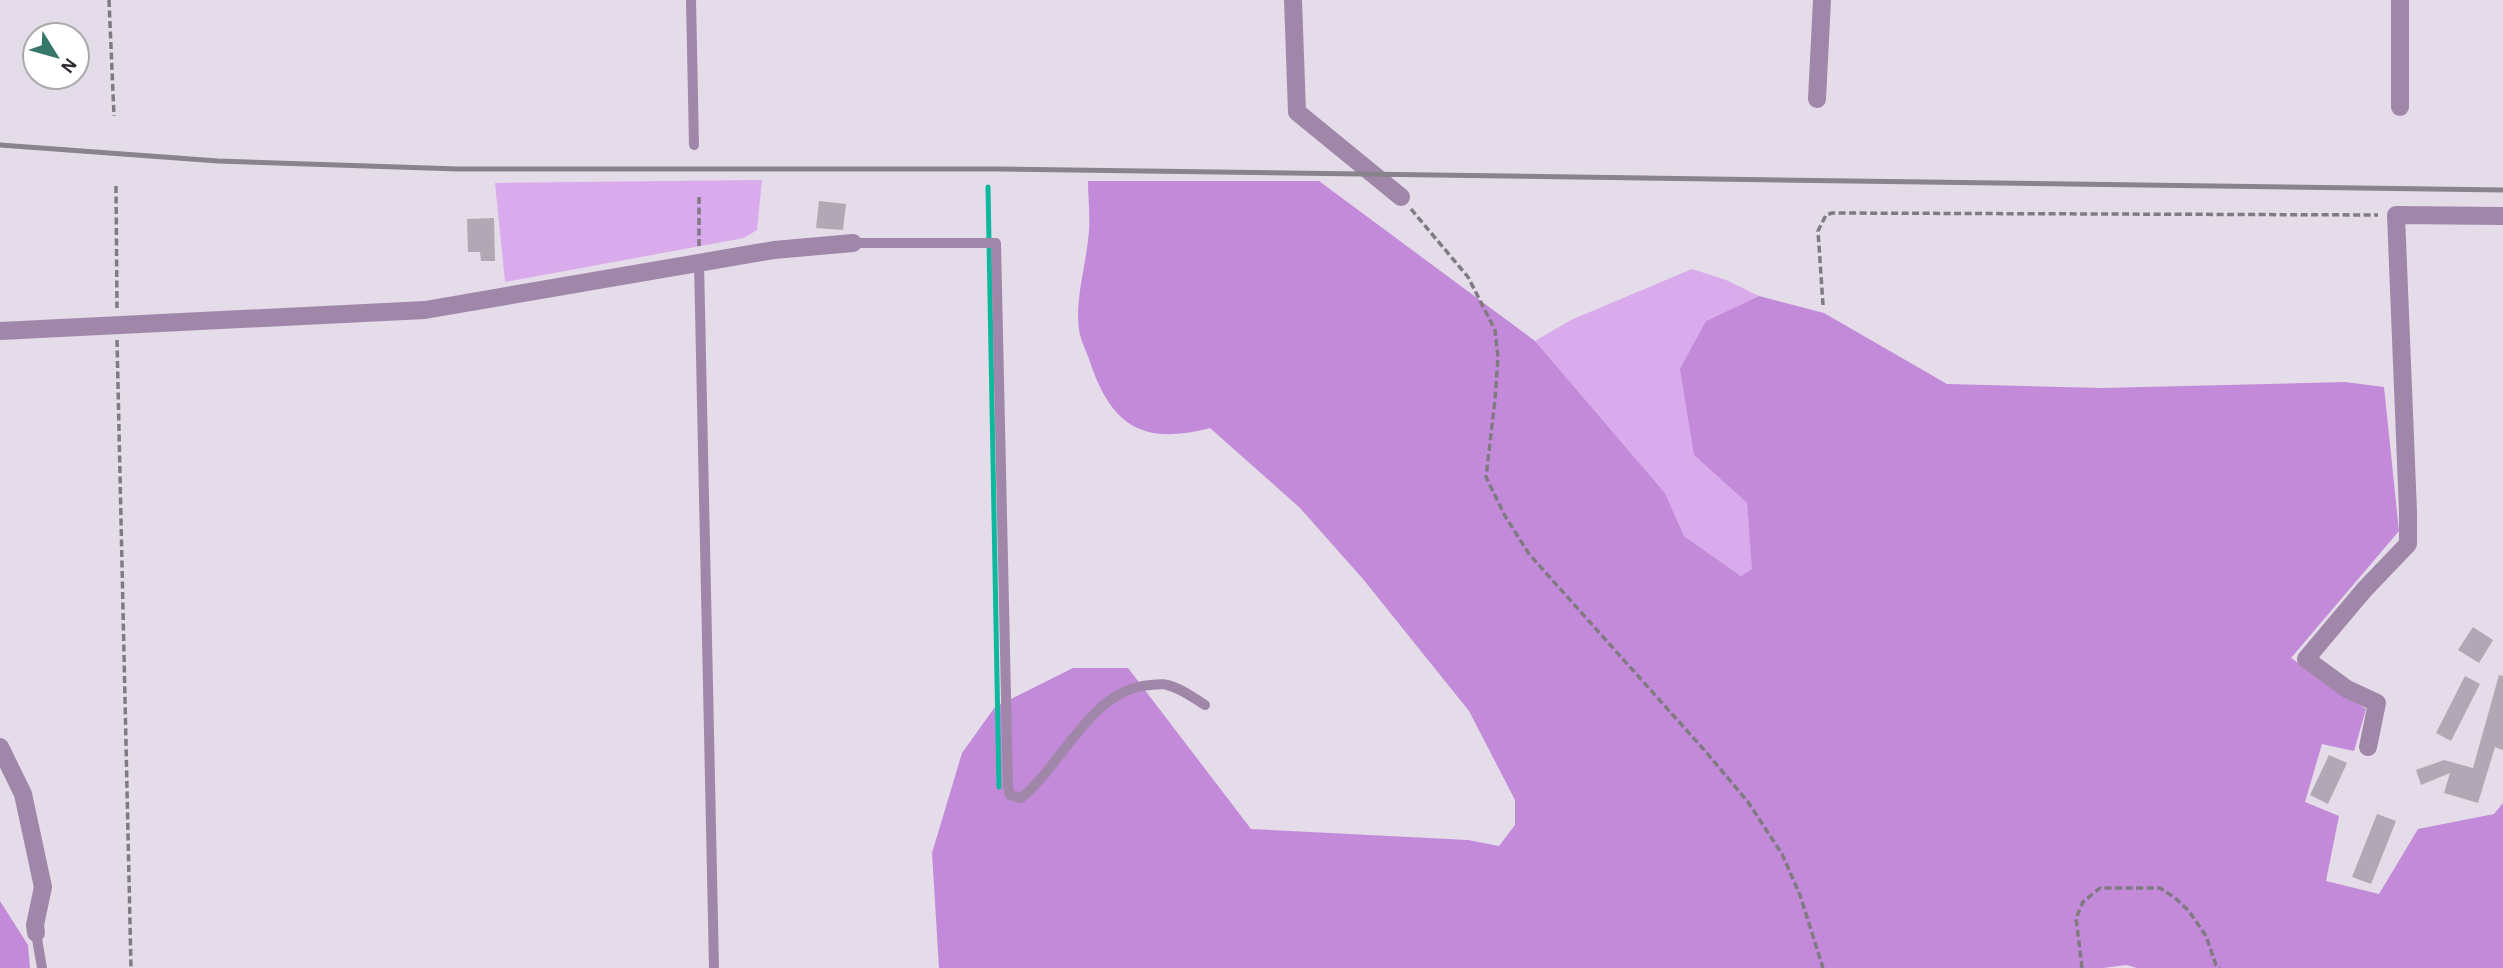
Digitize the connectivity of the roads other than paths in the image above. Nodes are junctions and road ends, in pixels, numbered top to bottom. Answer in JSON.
{"nodes":[{"id":1,"x":691,"y":0,"type":"edge"},
{"id":2,"x":1293,"y":0,"type":"edge"},
{"id":3,"x":1822,"y":0,"type":"edge"},
{"id":4,"x":2400,"y":0,"type":"edge"},
{"id":5,"x":1817,"y":99,"type":"dead end"},
{"id":6,"x":2400,"y":107,"type":"dead end"},
{"id":7,"x":694,"y":145,"type":"dead end"},
{"id":8,"x":1401,"y":197,"type":"road end"},
{"id":9,"x":2503,"y":216,"type":"edge"},
{"id":10,"x":853,"y":243,"type":"joint"},
{"id":11,"x":699,"y":262,"type":"junction"},
{"id":12,"x":0,"y":331,"type":"edge"},
{"id":13,"x":1205,"y":705,"type":"dead end"},
{"id":14,"x":0,"y":747,"type":"edge"},
{"id":15,"x":2368,"y":747,"type":"dead end"},
{"id":16,"x":36,"y":933,"type":"joint"},
{"id":17,"x":42,"y":968,"type":"edge"},
{"id":18,"x":714,"y":968,"type":"edge"}],
"edges":[{"from":1,"to":7,"type":"lane"},
{"from":2,"to":8,"type":"street"},
{"from":3,"to":5,"type":"street"},
{"from":4,"to":6,"type":"street"},
{"from":9,"to":15,"type":"street"},
{"from":10,"to":11,"type":"street"},
{"from":10,"to":13,"type":"lane"},
{"from":11,"to":12,"type":"street"},
{"from":11,"to":18,"type":"lane"},
{"from":14,"to":16,"type":"street"},
{"from":16,"to":17,"type":"lane"}]}
